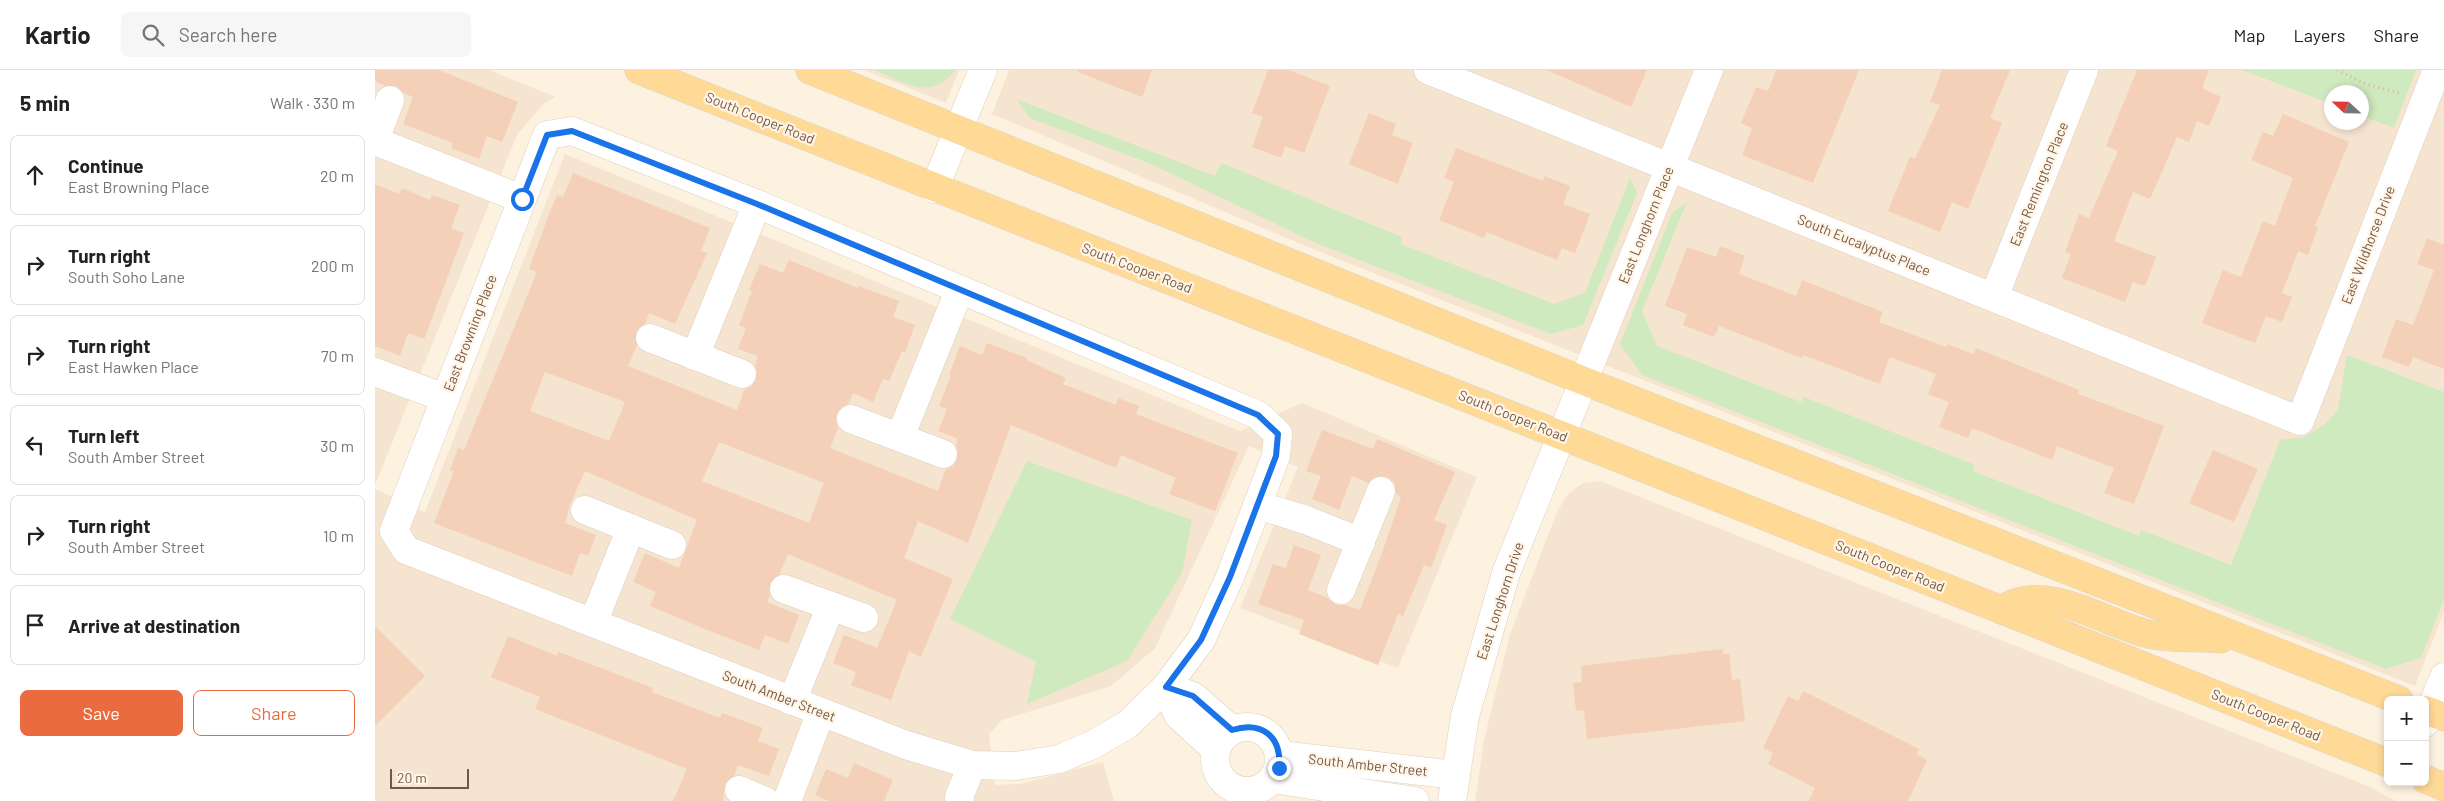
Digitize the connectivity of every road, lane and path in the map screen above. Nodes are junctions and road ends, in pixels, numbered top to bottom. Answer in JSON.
{"nodes":[{"id":1,"x":639,"y":70,"type":"edge"},
{"id":2,"x":809,"y":70,"type":"edge"},
{"id":3,"x":983,"y":70,"type":"edge"},
{"id":4,"x":1428,"y":70,"type":"edge"},
{"id":5,"x":1709,"y":70,"type":"edge"},
{"id":6,"x":2084,"y":70,"type":"edge"},
{"id":7,"x":2337,"y":70,"type":"edge"},
{"id":8,"x":2437,"y":70,"type":"edge"},
{"id":9,"x":391,"y":100,"type":"dead end"},
{"id":10,"x":2424,"y":103,"type":"junction"},
{"id":11,"x":958,"y":129,"type":"junction"},
{"id":12,"x":375,"y":141,"type":"edge"},
{"id":13,"x":1669,"y":168,"type":"junction"},
{"id":14,"x":934,"y":188,"type":"junction"},
{"id":15,"x":522,"y":199,"type":"junction"},
{"id":16,"x":757,"y":204,"type":"junction"},
{"id":17,"x":959,"y":291,"type":"junction"},
{"id":18,"x":1994,"y":297,"type":"junction"},
{"id":19,"x":650,"y":338,"type":"dead end"},
{"id":20,"x":695,"y":356,"type":"junction"},
{"id":21,"x":375,"y":372,"type":"edge"},
{"id":22,"x":742,"y":374,"type":"dead end"},
{"id":23,"x":1584,"y":381,"type":"junction"},
{"id":24,"x":445,"y":398,"type":"junction"},
{"id":25,"x":851,"y":419,"type":"dead end"},
{"id":26,"x":2300,"y":421,"type":"joint"},
{"id":27,"x":1562,"y":435,"type":"junction"},
{"id":28,"x":900,"y":438,"type":"junction"},
{"id":29,"x":943,"y":454,"type":"dead end"},
{"id":30,"x":1381,"y":492,"type":"dead end"},
{"id":31,"x":1257,"y":505,"type":"junction"},
{"id":32,"x":585,"y":510,"type":"dead end"},
{"id":33,"x":631,"y":528,"type":"junction"},
{"id":34,"x":394,"y":531,"type":"joint"},
{"id":35,"x":1361,"y":542,"type":"junction"},
{"id":36,"x":672,"y":545,"type":"dead end"},
{"id":37,"x":784,"y":589,"type":"dead end"},
{"id":38,"x":1341,"y":590,"type":"dead end"},
{"id":39,"x":831,"y":606,"type":"junction"},
{"id":40,"x":2002,"y":610,"type":"junction"},
{"id":41,"x":864,"y":618,"type":"dead end"},
{"id":42,"x":593,"y":624,"type":"junction"},
{"id":43,"x":2250,"y":641,"type":"junction"},
{"id":44,"x":2444,"y":677,"type":"edge"},
{"id":45,"x":1166,"y":687,"type":"junction"},
{"id":46,"x":2389,"y":696,"type":"edge"},
{"id":47,"x":792,"y":701,"type":"junction"},
{"id":48,"x":821,"y":712,"type":"junction"},
{"id":49,"x":2431,"y":715,"type":"edge"},
{"id":50,"x":1224,"y":740,"type":"junction"},
{"id":51,"x":2384,"y":761,"type":"edge"},
{"id":52,"x":972,"y":765,"type":"junction"},
{"id":53,"x":1276,"y":767,"type":"junction"},
{"id":54,"x":2429,"y":781,"type":"edge"},
{"id":55,"x":2444,"y":787,"type":"edge"},
{"id":56,"x":1454,"y":788,"type":"edge"},
{"id":57,"x":739,"y":790,"type":"dead end"},
{"id":58,"x":765,"y":801,"type":"edge"},
{"id":59,"x":787,"y":801,"type":"edge"},
{"id":60,"x":960,"y":801,"type":"edge"},
{"id":61,"x":1415,"y":801,"type":"edge"}],
"edges":[{"from":1,"to":14,"type":"main road","name":"South Cooper Road"},
{"from":2,"to":11,"type":"main road"},
{"from":3,"to":11,"type":"street"},
{"from":4,"to":13,"type":"street","name":"South Eucalyptus Place"},
{"from":5,"to":13,"type":"street","name":"East Longhorn Place"},
{"from":6,"to":18,"type":"street","name":"East Remington Place"},
{"from":7,"to":10,"type":"path"},
{"from":8,"to":10,"type":"street","name":"East Wildhorse Drive"},
{"from":9,"to":12,"type":"street"},
{"from":10,"to":26,"type":"street","name":"East Wildhorse Drive"},
{"from":11,"to":14,"type":"street"},
{"from":11,"to":23,"type":"main road"},
{"from":12,"to":15,"type":"street"},
{"from":13,"to":18,"type":"street","name":"South Eucalyptus Place"},
{"from":13,"to":23,"type":"street","name":"East Longhorn Place"},
{"from":14,"to":27,"type":"main road","name":"South Cooper Road"},
{"from":15,"to":16,"type":"street","name":"East Browning Place"},
{"from":15,"to":24,"type":"street","name":"East Browning Place"},
{"from":16,"to":17,"type":"street"},
{"from":16,"to":20,"type":"street"},
{"from":17,"to":28,"type":"street"},
{"from":17,"to":31,"type":"street","name":"South Amber Street"},
{"from":18,"to":26,"type":"street","name":"South Eucalyptus Place"},
{"from":19,"to":20,"type":"street"},
{"from":20,"to":22,"type":"street"},
{"from":21,"to":24,"type":"street"},
{"from":23,"to":27,"type":"street","name":"East Longhorn Drive"},
{"from":23,"to":43,"type":"main road"},
{"from":24,"to":34,"type":"street","name":"East Browning Place"},
{"from":25,"to":28,"type":"street"},
{"from":27,"to":40,"type":"main road","name":"South Cooper Road"},
{"from":27,"to":56,"type":"street","name":"East Longhorn Drive"},
{"from":28,"to":29,"type":"street"},
{"from":30,"to":35,"type":"street"},
{"from":31,"to":35,"type":"street"},
{"from":31,"to":45,"type":"street","name":"South Amber Street"},
{"from":32,"to":33,"type":"street"},
{"from":33,"to":36,"type":"street"},
{"from":33,"to":42,"type":"street"},
{"from":34,"to":42,"type":"street","name":"South Amber Street"},
{"from":35,"to":38,"type":"street"},
{"from":37,"to":39,"type":"street"},
{"from":39,"to":41,"type":"street"},
{"from":39,"to":47,"type":"street"},
{"from":40,"to":43,"type":"main road"},
{"from":40,"to":51,"type":"main road","name":"South Cooper Road"},
{"from":42,"to":47,"type":"street","name":"South Amber Street"},
{"from":43,"to":46,"type":"main road"},
{"from":44,"to":49,"type":"street"},
{"from":45,"to":50,"type":"street"},
{"from":45,"to":52,"type":"street","name":"South Amber Street"},
{"from":47,"to":48,"type":"street","name":"South Amber Street"},
{"from":48,"to":52,"type":"street","name":"South Amber Street"},
{"from":48,"to":59,"type":"street"},
{"from":50,"to":53,"type":"street"},
{"from":50,"to":53,"type":"street"},
{"from":52,"to":60,"type":"street"},
{"from":53,"to":56,"type":"street","name":"South Amber Street"},
{"from":53,"to":61,"type":"street","name":"South Amber Street"},
{"from":54,"to":55,"type":"main road"},
{"from":57,"to":58,"type":"street"}]}
